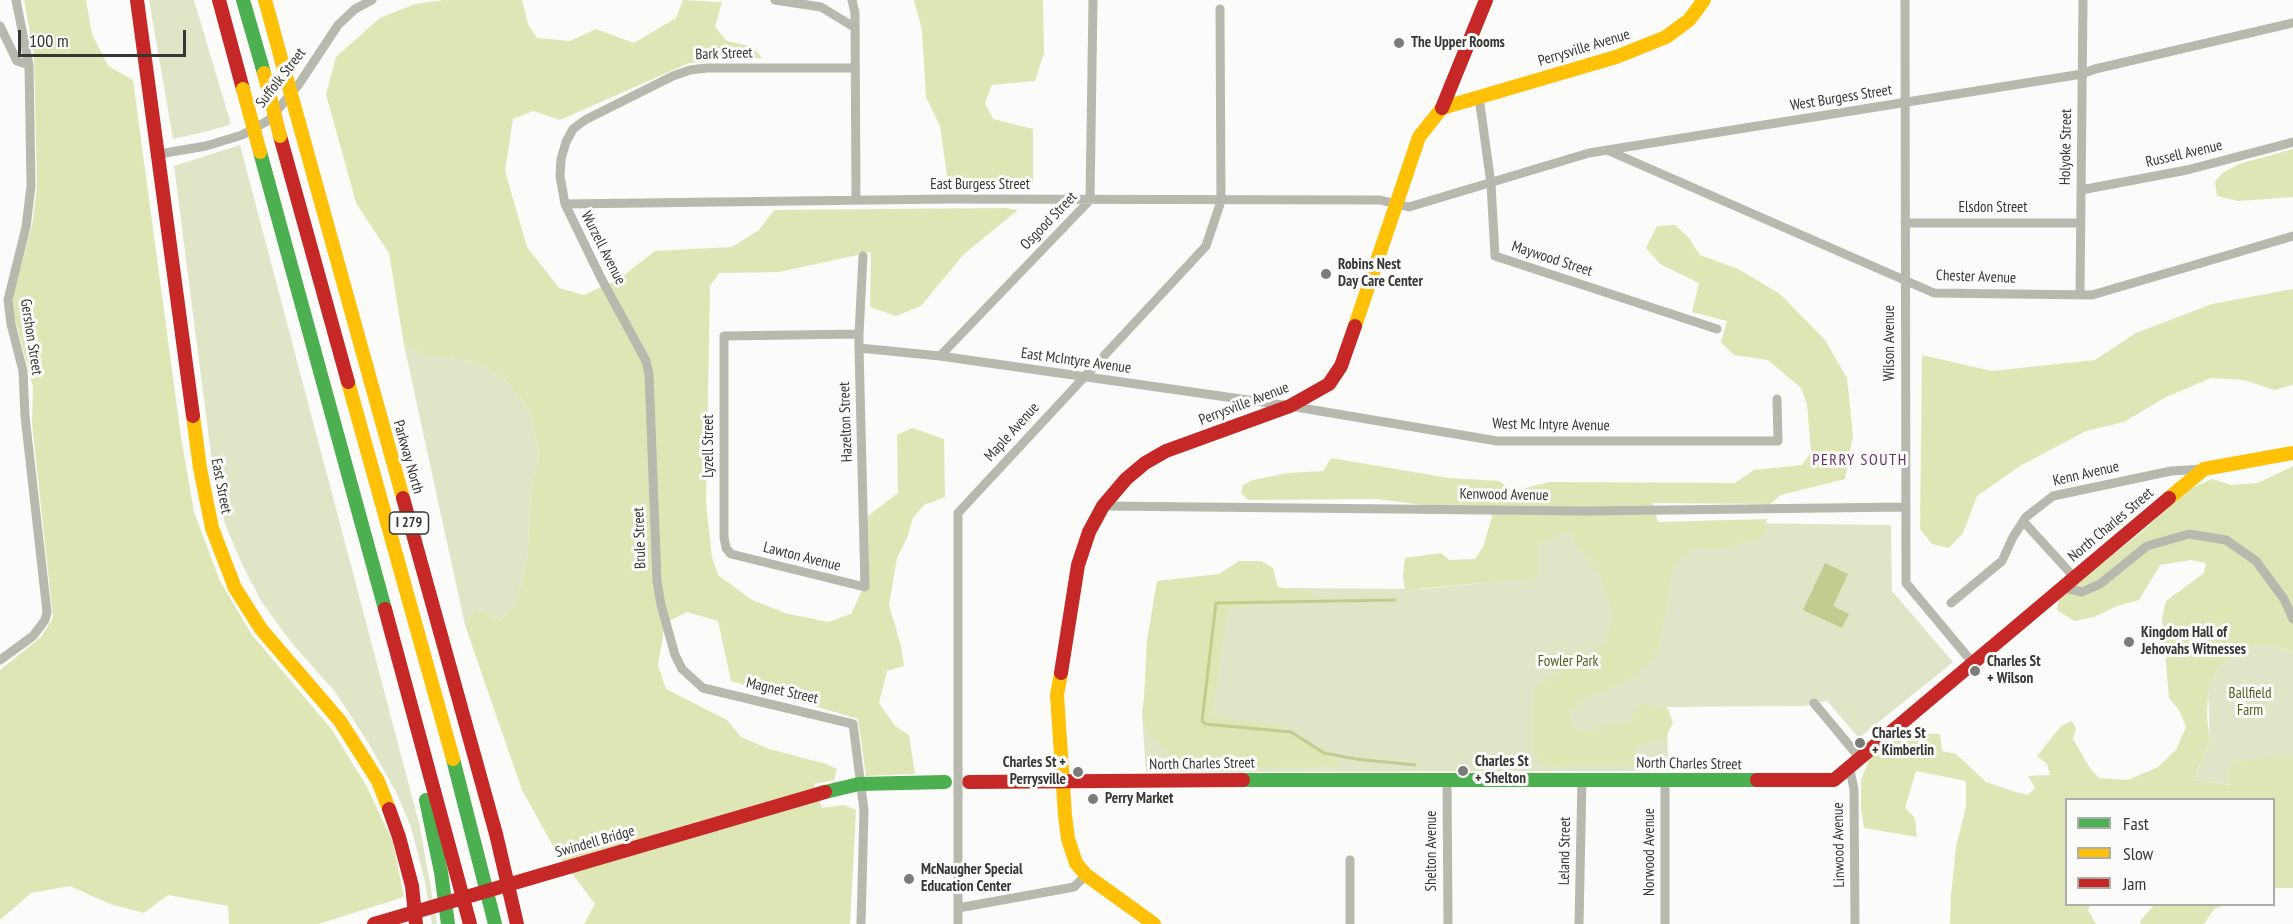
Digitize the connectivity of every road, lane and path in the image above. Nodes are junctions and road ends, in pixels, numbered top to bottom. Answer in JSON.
{"nodes":[{"id":1,"x":16,"y":0,"type":"edge"},
{"id":2,"x":137,"y":0,"type":"edge"},
{"id":3,"x":219,"y":0,"type":"edge"},
{"id":4,"x":243,"y":0,"type":"edge"},
{"id":5,"x":265,"y":0,"type":"edge"},
{"id":6,"x":372,"y":0,"type":"edge"},
{"id":7,"x":775,"y":0,"type":"edge"},
{"id":8,"x":852,"y":0,"type":"edge"},
{"id":9,"x":1093,"y":0,"type":"edge"},
{"id":10,"x":1486,"y":0,"type":"edge"},
{"id":11,"x":1704,"y":0,"type":"edge"},
{"id":12,"x":1905,"y":0,"type":"edge"},
{"id":13,"x":2083,"y":0,"type":"edge"},
{"id":14,"x":1220,"y":9,"type":"dead end"},
{"id":15,"x":2293,"y":23,"type":"edge"},
{"id":16,"x":0,"y":26,"type":"edge"},
{"id":17,"x":854,"y":27,"type":"junction"},
{"id":18,"x":29,"y":65,"type":"junction"},
{"id":19,"x":855,"y":68,"type":"junction"},
{"id":20,"x":2082,"y":74,"type":"junction"},
{"id":21,"x":1479,"y":98,"type":"junction"},
{"id":22,"x":1905,"y":103,"type":"junction"},
{"id":23,"x":1442,"y":108,"type":"junction"},
{"id":24,"x":573,"y":129,"type":"joint"},
{"id":25,"x":2293,"y":142,"type":"edge"},
{"id":26,"x":1607,"y":150,"type":"junction"},
{"id":27,"x":159,"y":154,"type":"junction"},
{"id":28,"x":1491,"y":184,"type":"junction"},
{"id":29,"x":2081,"y":190,"type":"junction"},
{"id":30,"x":856,"y":200,"type":"junction"},
{"id":31,"x":1090,"y":201,"type":"junction"},
{"id":32,"x":1221,"y":201,"type":"junction"},
{"id":33,"x":565,"y":204,"type":"junction"},
{"id":34,"x":1395,"y":204,"type":"junction"},
{"id":35,"x":1905,"y":223,"type":"junction"},
{"id":36,"x":2080,"y":224,"type":"junction"},
{"id":37,"x":2293,"y":236,"type":"edge"},
{"id":38,"x":863,"y":256,"type":"dead end"},
{"id":39,"x":1905,"y":279,"type":"junction"},
{"id":40,"x":2080,"y":295,"type":"junction"},
{"id":41,"x":1717,"y":328,"type":"dead end"},
{"id":42,"x":859,"y":334,"type":"junction"},
{"id":43,"x":859,"y":348,"type":"junction"},
{"id":44,"x":940,"y":356,"type":"junction"},
{"id":45,"x":649,"y":374,"type":"joint"},
{"id":46,"x":1082,"y":378,"type":"junction"},
{"id":47,"x":1778,"y":399,"type":"dead end"},
{"id":48,"x":1290,"y":406,"type":"junction"},
{"id":49,"x":2293,"y":453,"type":"edge"},
{"id":50,"x":2204,"y":469,"type":"junction"},
{"id":51,"x":1102,"y":506,"type":"junction"},
{"id":52,"x":1905,"y":507,"type":"junction"},
{"id":53,"x":2023,"y":521,"type":"junction"},
{"id":54,"x":731,"y":554,"type":"joint"},
{"id":55,"x":2074,"y":577,"type":"junction"},
{"id":56,"x":865,"y":587,"type":"joint"},
{"id":57,"x":2061,"y":587,"type":"junction"},
{"id":58,"x":1951,"y":603,"type":"dead end"},
{"id":59,"x":2293,"y":619,"type":"edge"},
{"id":60,"x":0,"y":660,"type":"edge"},
{"id":61,"x":1972,"y":662,"type":"junction"},
{"id":62,"x":405,"y":685,"type":"junction"},
{"id":63,"x":703,"y":688,"type":"joint"},
{"id":64,"x":1814,"y":703,"type":"dead end"},
{"id":65,"x":1854,"y":762,"type":"junction"},
{"id":66,"x":1447,"y":779,"type":"junction"},
{"id":67,"x":1582,"y":779,"type":"junction"},
{"id":68,"x":1665,"y":780,"type":"junction"},
{"id":69,"x":945,"y":782,"type":"dead end"},
{"id":70,"x":969,"y":782,"type":"dead end"},
{"id":71,"x":1061,"y":782,"type":"junction"},
{"id":72,"x":859,"y":784,"type":"junction"},
{"id":73,"x":1350,"y":860,"type":"dead end"},
{"id":74,"x":1086,"y":876,"type":"junction"},
{"id":75,"x":958,"y":908,"type":"junction"},
{"id":76,"x":374,"y":924,"type":"edge"},
{"id":77,"x":416,"y":924,"type":"edge"},
{"id":78,"x":448,"y":924,"type":"edge"},
{"id":79,"x":470,"y":924,"type":"edge"},
{"id":80,"x":495,"y":924,"type":"edge"},
{"id":81,"x":517,"y":924,"type":"edge"},
{"id":82,"x":861,"y":924,"type":"edge"},
{"id":83,"x":958,"y":924,"type":"edge"},
{"id":84,"x":1154,"y":924,"type":"edge"},
{"id":85,"x":1350,"y":924,"type":"edge"},
{"id":86,"x":1448,"y":924,"type":"edge"},
{"id":87,"x":1579,"y":924,"type":"edge"},
{"id":88,"x":1665,"y":924,"type":"edge"},
{"id":89,"x":1855,"y":924,"type":"edge"}],
"edges":[{"from":1,"to":18,"type":"street","name":"Gershon Street"},
{"from":2,"to":27,"type":"main road","name":"East Street"},
{"from":3,"to":62,"type":"main road","bridge":true},
{"from":4,"to":80,"type":"main road","bridge":true},
{"from":5,"to":81,"type":"main road","name":"Parkway North","number":"I 279","bridge":true},
{"from":6,"to":27,"type":"street","name":"Suffolk Street"},
{"from":7,"to":17,"type":"street"},
{"from":8,"to":17,"type":"street"},
{"from":9,"to":31,"type":"street","name":"Osgood Street"},
{"from":10,"to":23,"type":"main road"},
{"from":11,"to":21,"type":"main road","name":"Perrysville Avenue"},
{"from":12,"to":22,"type":"street","name":"Wilson Avenue"},
{"from":13,"to":20,"type":"street","name":"Holyoke Street"},
{"from":14,"to":32,"type":"street","name":"Maple Avenue"},
{"from":15,"to":20,"type":"street","name":"West Burgess Street"},
{"from":16,"to":18,"type":"street"},
{"from":17,"to":19,"type":"street"},
{"from":18,"to":60,"type":"street","name":"Gershon Street"},
{"from":19,"to":24,"type":"street","name":"Bark Street"},
{"from":19,"to":30,"type":"street"},
{"from":20,"to":22,"type":"street","name":"West Burgess Street"},
{"from":20,"to":29,"type":"street","name":"Holyoke Street"},
{"from":21,"to":23,"type":"main road","name":"Perrysville Avenue"},
{"from":21,"to":28,"type":"street","name":"Maywood Street"},
{"from":22,"to":26,"type":"street","name":"West Burgess Street"},
{"from":22,"to":35,"type":"street","name":"Wilson Avenue"},
{"from":23,"to":34,"type":"main road","name":"Perrysville Avenue"},
{"from":24,"to":33,"type":"street","name":"Wurzell Avenue"},
{"from":25,"to":29,"type":"street","name":"Russell Avenue"},
{"from":26,"to":28,"type":"street","name":"West Burgess Street"},
{"from":26,"to":39,"type":"street","name":"Chester Avenue"},
{"from":27,"to":77,"type":"main road","name":"East Street"},
{"from":28,"to":34,"type":"street","name":"West Burgess Street"},
{"from":28,"to":41,"type":"street","name":"Maywood Street"},
{"from":29,"to":36,"type":"street","name":"Holyoke Street"},
{"from":30,"to":31,"type":"street","name":"East Burgess Street"},
{"from":30,"to":33,"type":"street","name":"East Burgess Street"},
{"from":31,"to":32,"type":"street","name":"East Burgess Street"},
{"from":31,"to":44,"type":"street","name":"Osgood Street"},
{"from":32,"to":34,"type":"street","name":"East Burgess Street"},
{"from":32,"to":46,"type":"street","name":"Maple Avenue"},
{"from":33,"to":45,"type":"street","name":"Wurzell Avenue"},
{"from":34,"to":48,"type":"main road","name":"Perrysville Avenue"},
{"from":35,"to":36,"type":"street","name":"Elsdon Street"},
{"from":35,"to":39,"type":"street","name":"Wilson Avenue"},
{"from":36,"to":40,"type":"street","name":"Holyoke Street"},
{"from":37,"to":40,"type":"street","name":"Chester Avenue"},
{"from":38,"to":42,"type":"street","name":"Hazelton Street"},
{"from":39,"to":40,"type":"street","name":"Chester Avenue"},
{"from":39,"to":52,"type":"street","name":"Wilson Avenue"},
{"from":42,"to":43,"type":"street","name":"Hazelton Street"},
{"from":42,"to":54,"type":"street","name":"Lyzell Street"},
{"from":43,"to":44,"type":"street","name":"East McIntyre Avenue"},
{"from":43,"to":56,"type":"street","name":"Hazelton Street"},
{"from":44,"to":46,"type":"street","name":"East McIntyre Avenue"},
{"from":45,"to":63,"type":"street","name":"Brule Street"},
{"from":46,"to":48,"type":"street","name":"East McIntyre Avenue"},
{"from":46,"to":75,"type":"street","name":"Maple Avenue","bridge":true},
{"from":47,"to":48,"type":"street","name":"West Mc Intyre Avenue"},
{"from":48,"to":51,"type":"main road","name":"Perrysville Avenue"},
{"from":49,"to":50,"type":"main road","name":"North Charles Street"},
{"from":50,"to":53,"type":"street","name":"Kenn Avenue"},
{"from":50,"to":55,"type":"main road","name":"North Charles Street"},
{"from":51,"to":52,"type":"street","name":"Kenwood Avenue"},
{"from":51,"to":71,"type":"main road","name":"Perrysville Avenue"},
{"from":52,"to":61,"type":"street","name":"Wilson Avenue"},
{"from":53,"to":55,"type":"street"},
{"from":53,"to":58,"type":"street","name":"Kenn Avenue"},
{"from":54,"to":56,"type":"street","name":"Lawton Avenue"},
{"from":55,"to":57,"type":"main road","name":"North Charles Street"},
{"from":57,"to":59,"type":"street"},
{"from":57,"to":61,"type":"main road","name":"North Charles Street"},
{"from":61,"to":65,"type":"main road","name":"North Charles Street"},
{"from":62,"to":78,"type":"main road"},
{"from":62,"to":79,"type":"main road"},
{"from":63,"to":72,"type":"street","name":"Magnet Street"},
{"from":64,"to":65,"type":"street"},
{"from":65,"to":68,"type":"main road","name":"North Charles Street"},
{"from":65,"to":89,"type":"street","name":"Linwood Avenue"},
{"from":66,"to":67,"type":"main road","name":"North Charles Street"},
{"from":66,"to":71,"type":"main road","name":"North Charles Street"},
{"from":66,"to":86,"type":"street","name":"Shelton Avenue"},
{"from":67,"to":68,"type":"main road","name":"North Charles Street"},
{"from":67,"to":87,"type":"street","name":"Leland Street"},
{"from":68,"to":88,"type":"street","name":"Norwood Avenue"},
{"from":69,"to":72,"type":"main road"},
{"from":70,"to":71,"type":"main road","name":"North Charles Street"},
{"from":71,"to":74,"type":"main road","name":"Perrysville Avenue"},
{"from":72,"to":76,"type":"main road","name":"Swindell Bridge","bridge":true},
{"from":72,"to":82,"type":"street"},
{"from":73,"to":85,"type":"street"},
{"from":74,"to":75,"type":"street"},
{"from":74,"to":84,"type":"main road","name":"Perrysville Avenue"},
{"from":75,"to":83,"type":"street","name":"Maple Avenue"}]}
